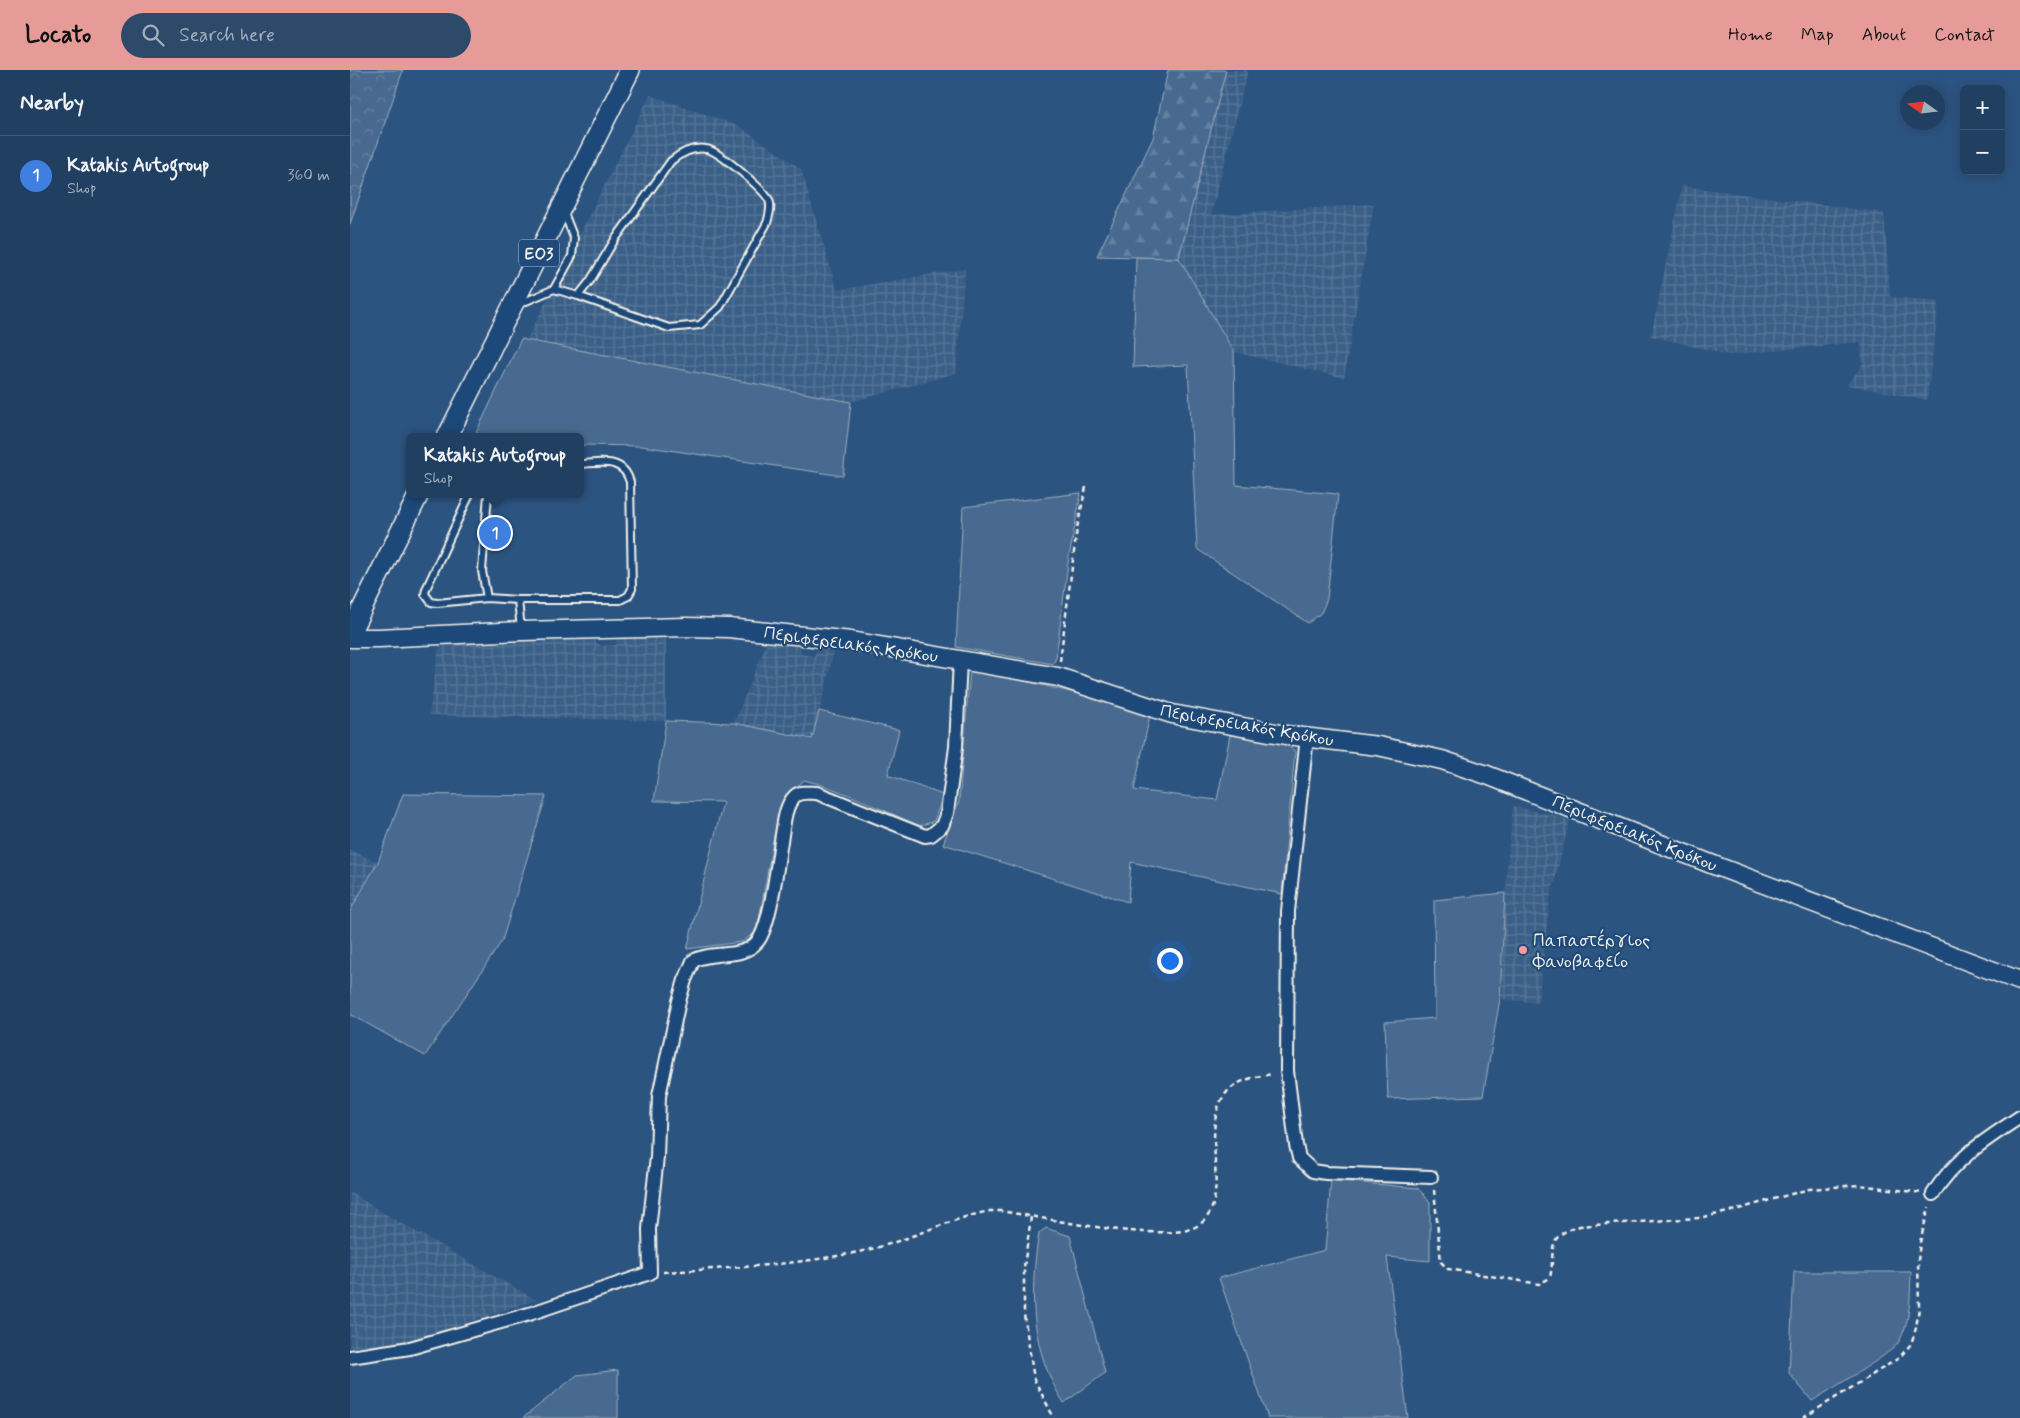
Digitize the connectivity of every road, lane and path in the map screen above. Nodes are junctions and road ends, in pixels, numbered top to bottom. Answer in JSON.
{"nodes":[{"id":1,"x":630,"y":70,"type":"edge"},
{"id":2,"x":562,"y":208,"type":"junction"},
{"id":3,"x":554,"y":289,"type":"junction"},
{"id":4,"x":578,"y":296,"type":"junction"},
{"id":5,"x":512,"y":308,"type":"junction"},
{"id":6,"x":449,"y":433,"type":"edge"},
{"id":7,"x":584,"y":464,"type":"edge"},
{"id":8,"x":1086,"y":487,"type":"dead end"},
{"id":9,"x":417,"y":498,"type":"edge"},
{"id":10,"x":468,"y":498,"type":"edge"},
{"id":11,"x":488,"y":498,"type":"edge"},
{"id":12,"x":487,"y":598,"type":"junction"},
{"id":13,"x":518,"y":600,"type":"junction"},
{"id":14,"x":521,"y":631,"type":"junction"},
{"id":15,"x":350,"y":633,"type":"edge"},
{"id":16,"x":350,"y":638,"type":"edge"},
{"id":17,"x":960,"y":660,"type":"junction"},
{"id":18,"x":1058,"y":677,"type":"junction"},
{"id":19,"x":1307,"y":738,"type":"junction"},
{"id":20,"x":2020,"y":981,"type":"edge"},
{"id":21,"x":1287,"y":1071,"type":"junction"},
{"id":22,"x":2020,"y":1117,"type":"edge"},
{"id":23,"x":1431,"y":1177,"type":"joint"},
{"id":24,"x":1933,"y":1194,"type":"junction"},
{"id":25,"x":1031,"y":1217,"type":"junction"},
{"id":26,"x":650,"y":1273,"type":"junction"},
{"id":27,"x":350,"y":1357,"type":"edge"},
{"id":28,"x":1054,"y":1418,"type":"edge"},
{"id":29,"x":1803,"y":1418,"type":"edge"}],
"edges":[{"from":1,"to":2,"type":"main road","number":"ΕΟ3"},
{"from":2,"to":3,"type":"lane"},
{"from":2,"to":5,"type":"main road","number":"ΕΟ3"},
{"from":3,"to":4,"type":"lane"},
{"from":3,"to":5,"type":"lane"},
{"from":4,"to":4,"type":"lane"},
{"from":5,"to":6,"type":"main road","number":"ΕΟ3"},
{"from":7,"to":13,"type":"lane"},
{"from":8,"to":18,"type":"path"},
{"from":9,"to":15,"type":"main road"},
{"from":10,"to":12,"type":"lane"},
{"from":11,"to":12,"type":"lane"},
{"from":12,"to":13,"type":"lane"},
{"from":13,"to":14,"type":"lane"},
{"from":14,"to":16,"type":"street","name":"Περιφερειακός Κρόκου"},
{"from":14,"to":17,"type":"street","name":"Περιφερειακός Κρόκου"},
{"from":17,"to":18,"type":"street","name":"Περιφερειακός Κρόκου"},
{"from":17,"to":26,"type":"street"},
{"from":18,"to":19,"type":"street","name":"Περιφερειακός Κρόκου"},
{"from":19,"to":20,"type":"street","name":"Περιφερειακός Κρόκου"},
{"from":19,"to":21,"type":"street"},
{"from":21,"to":23,"type":"street"},
{"from":21,"to":25,"type":"path"},
{"from":22,"to":24,"type":"street"},
{"from":23,"to":24,"type":"path"},
{"from":24,"to":29,"type":"path"},
{"from":25,"to":26,"type":"path"},
{"from":25,"to":28,"type":"path"},
{"from":26,"to":27,"type":"street"}]}
